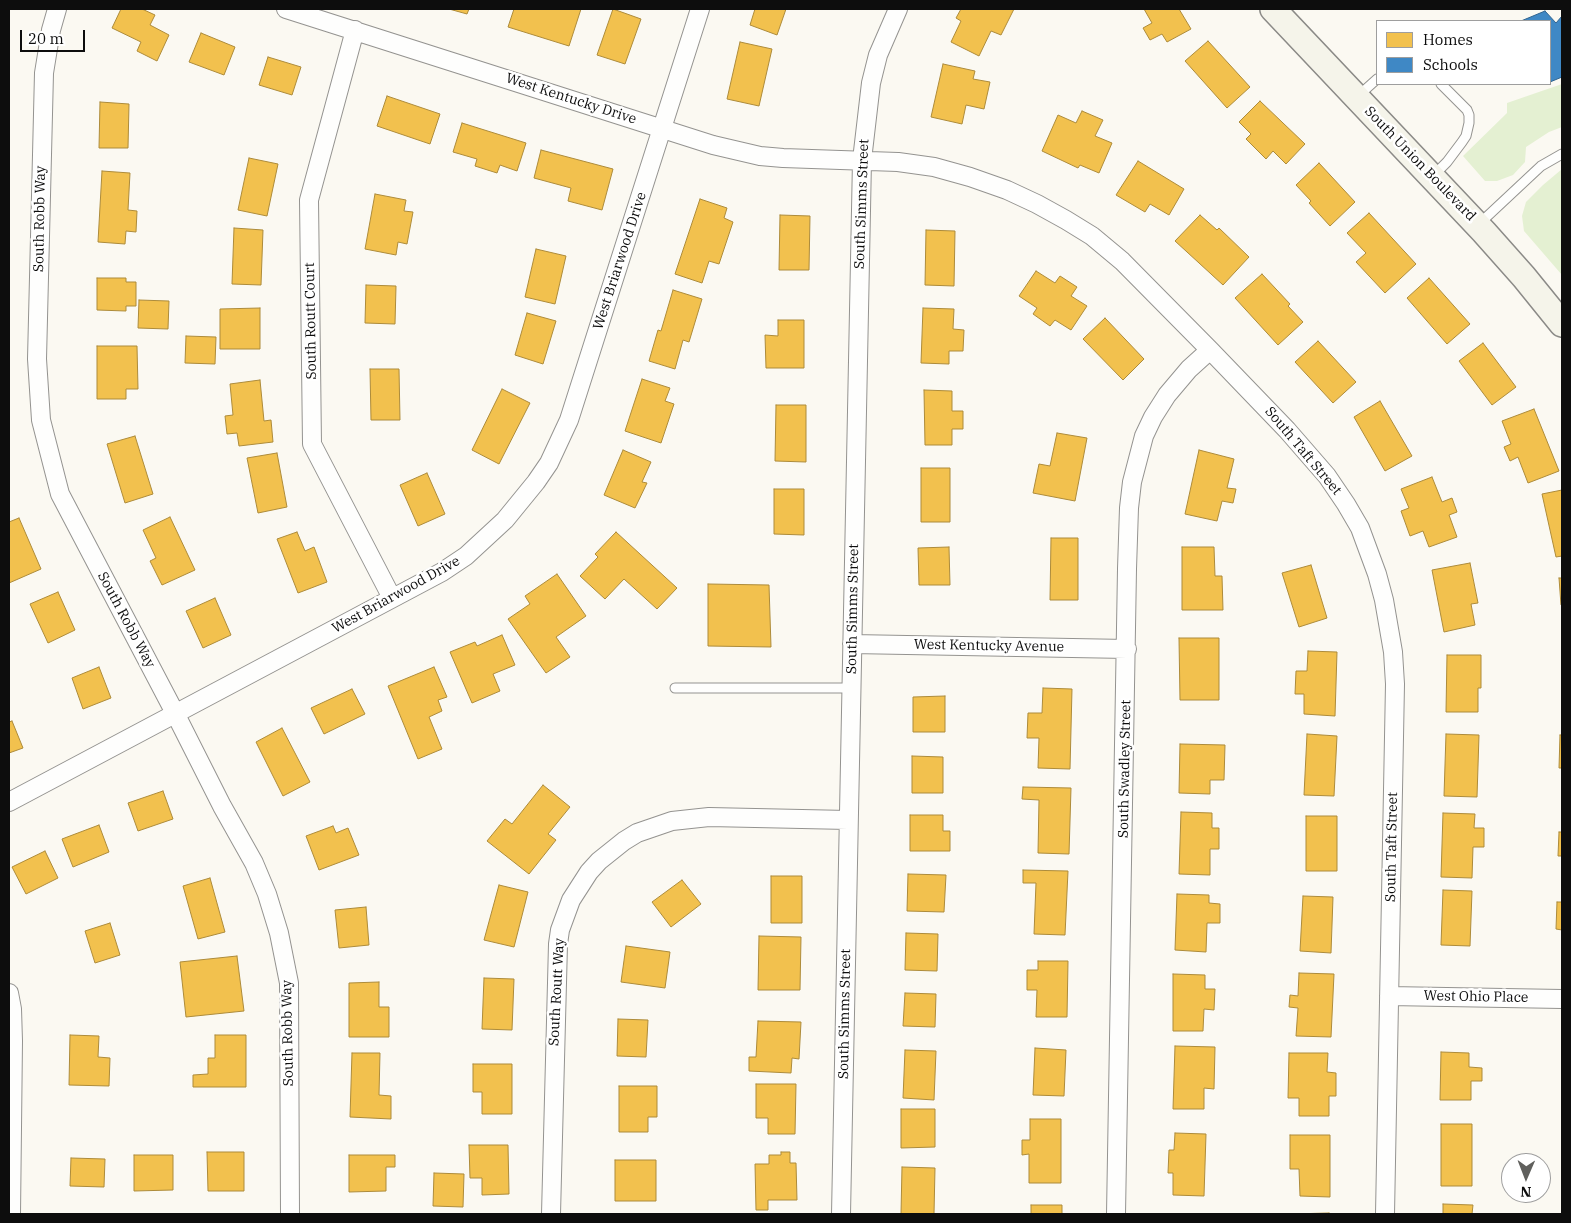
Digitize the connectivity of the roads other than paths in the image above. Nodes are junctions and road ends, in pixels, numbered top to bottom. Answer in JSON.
{"nodes":[{"id":1,"x":57,"y":9,"type":"edge"},
{"id":2,"x":286,"y":9,"type":"edge"},
{"id":3,"x":700,"y":9,"type":"edge"},
{"id":4,"x":898,"y":9,"type":"edge"},
{"id":5,"x":1273,"y":9,"type":"edge"},
{"id":6,"x":355,"y":30,"type":"junction"},
{"id":7,"x":1376,"y":80,"type":"edge"},
{"id":8,"x":1442,"y":85,"type":"edge"},
{"id":9,"x":1356,"y":97,"type":"junction"},
{"id":10,"x":662,"y":128,"type":"junction"},
{"id":11,"x":1562,"y":154,"type":"edge"},
{"id":12,"x":862,"y":160,"type":"junction"},
{"id":13,"x":1432,"y":177,"type":"junction"},
{"id":14,"x":1478,"y":225,"type":"junction"},
{"id":15,"x":1562,"y":324,"type":"edge"},
{"id":16,"x":1210,"y":350,"type":"junction"},
{"id":17,"x":392,"y":598,"type":"junction"},
{"id":18,"x":852,"y":644,"type":"junction"},
{"id":19,"x":1127,"y":649,"type":"junction"},
{"id":20,"x":675,"y":688,"type":"dead end"},
{"id":21,"x":851,"y":688,"type":"junction"},
{"id":22,"x":175,"y":713,"type":"junction"},
{"id":23,"x":9,"y":802,"type":"edge"},
{"id":24,"x":848,"y":820,"type":"junction"},
{"id":25,"x":9,"y":994,"type":"edge"},
{"id":26,"x":1389,"y":996,"type":"junction"},
{"id":27,"x":1562,"y":999,"type":"edge"},
{"id":28,"x":11,"y":1214,"type":"edge"},
{"id":29,"x":290,"y":1214,"type":"edge"},
{"id":30,"x":551,"y":1214,"type":"edge"},
{"id":31,"x":841,"y":1214,"type":"edge"},
{"id":32,"x":1116,"y":1214,"type":"edge"},
{"id":33,"x":1385,"y":1214,"type":"edge"}],
"edges":[{"from":1,"to":22,"type":"street","name":"South Robb Way"},
{"from":2,"to":6,"type":"street","name":"West Kentucky Drive"},
{"from":3,"to":10,"type":"street","name":"West Briarwood Drive"},
{"from":4,"to":12,"type":"street","name":"South Simms Street"},
{"from":5,"to":9,"type":"main road","name":"South Union Boulevard"},
{"from":6,"to":10,"type":"street","name":"West Kentucky Drive"},
{"from":6,"to":17,"type":"street","name":"South Routt Court"},
{"from":7,"to":9,"type":"lane"},
{"from":8,"to":13,"type":"lane"},
{"from":9,"to":13,"type":"main road","name":"South Union Boulevard"},
{"from":10,"to":12,"type":"street","name":"West Kentucky Drive"},
{"from":10,"to":17,"type":"street","name":"West Briarwood Drive"},
{"from":11,"to":14,"type":"lane"},
{"from":12,"to":16,"type":"street","name":"South Taft Street"},
{"from":12,"to":18,"type":"street","name":"South Simms Street"},
{"from":13,"to":14,"type":"main road","name":"South Union Boulevard"},
{"from":14,"to":15,"type":"main road","name":"South Union Boulevard"},
{"from":16,"to":19,"type":"street","name":"South Swadley Street"},
{"from":16,"to":26,"type":"street","name":"South Taft Street"},
{"from":17,"to":22,"type":"street","name":"West Briarwood Drive"},
{"from":18,"to":19,"type":"street","name":"West Kentucky Avenue"},
{"from":18,"to":21,"type":"street","name":"South Simms Street"},
{"from":19,"to":32,"type":"street","name":"South Swadley Street"},
{"from":20,"to":21,"type":"lane"},
{"from":21,"to":24,"type":"street","name":"South Simms Street"},
{"from":22,"to":23,"type":"street","name":"West Briarwood Drive"},
{"from":22,"to":29,"type":"street","name":"South Robb Way"},
{"from":24,"to":30,"type":"street","name":"South Routt Way"},
{"from":24,"to":31,"type":"street","name":"South Simms Street"},
{"from":25,"to":28,"type":"street"},
{"from":26,"to":27,"type":"street","name":"West Ohio Place"},
{"from":26,"to":33,"type":"street","name":"South Taft Street"}]}
